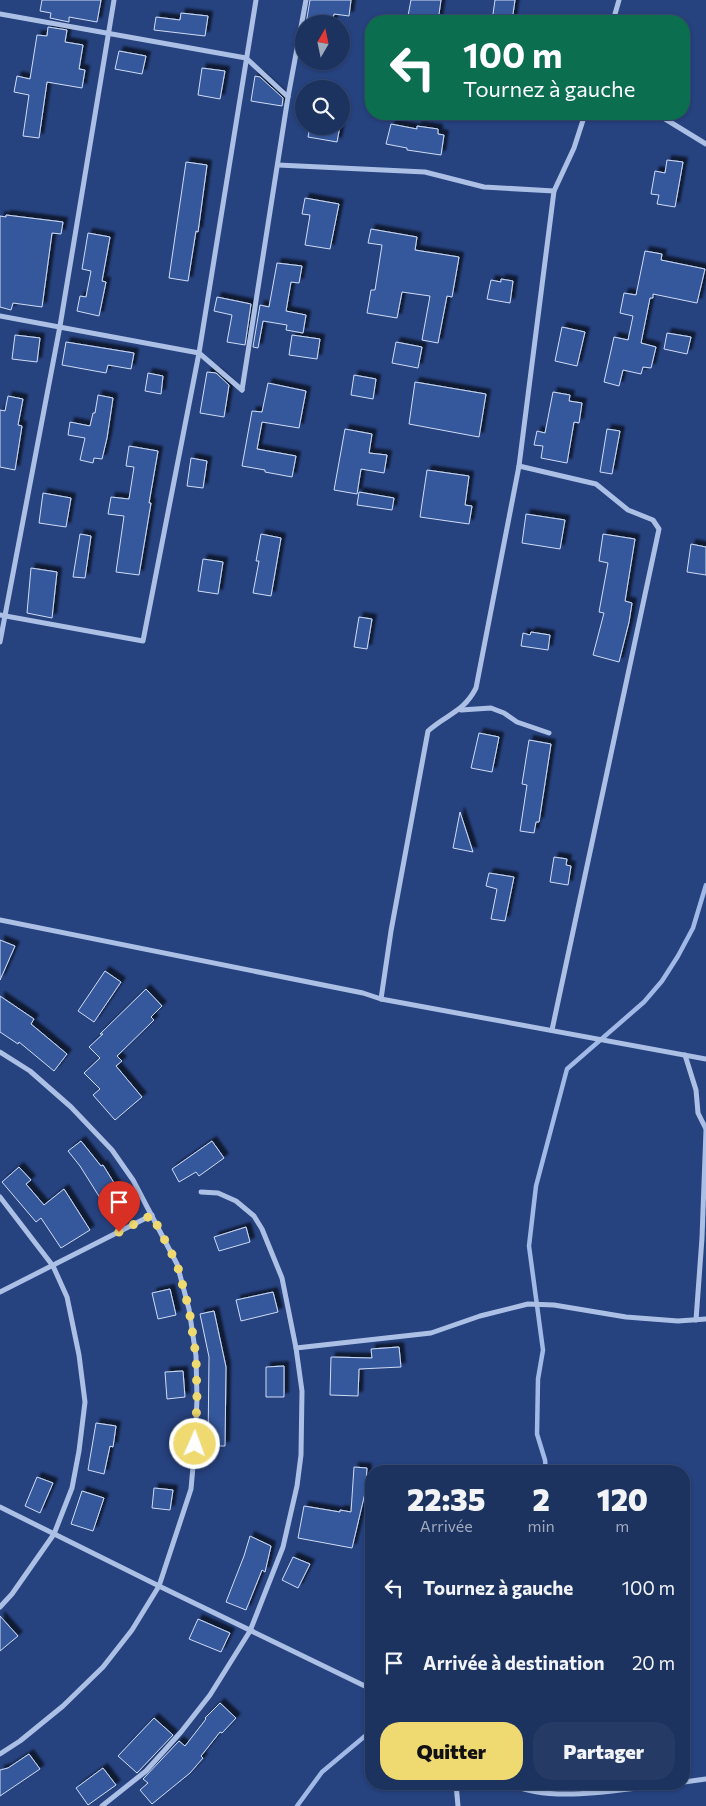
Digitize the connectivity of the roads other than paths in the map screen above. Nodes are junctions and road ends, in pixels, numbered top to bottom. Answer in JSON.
{"nodes":[{"id":1,"x":114,"y":0,"type":"edge"},
{"id":2,"x":256,"y":0,"type":"edge"},
{"id":3,"x":306,"y":0,"type":"edge"},
{"id":4,"x":619,"y":0,"type":"edge"},
{"id":5,"x":0,"y":14,"type":"edge"},
{"id":6,"x":615,"y":15,"type":"edge"},
{"id":7,"x":109,"y":33,"type":"junction"},
{"id":8,"x":246,"y":58,"type":"junction"},
{"id":9,"x":288,"y":97,"type":"junction"},
{"id":10,"x":583,"y":120,"type":"edge"},
{"id":11,"x":667,"y":120,"type":"edge"},
{"id":12,"x":706,"y":144,"type":"edge"},
{"id":13,"x":278,"y":165,"type":"junction"},
{"id":14,"x":554,"y":191,"type":"junction"},
{"id":15,"x":0,"y":316,"type":"edge"},
{"id":16,"x":60,"y":326,"type":"junction"},
{"id":17,"x":199,"y":353,"type":"junction"},
{"id":18,"x":518,"y":466,"type":"junction"},
{"id":19,"x":2,"y":616,"type":"edge"},
{"id":20,"x":0,"y":642,"type":"edge"},
{"id":21,"x":460,"y":710,"type":"junction"},
{"id":22,"x":549,"y":733,"type":"dead end"},
{"id":23,"x":0,"y":920,"type":"edge"},
{"id":24,"x":381,"y":999,"type":"junction"},
{"id":25,"x":552,"y":1030,"type":"junction"},
{"id":26,"x":0,"y":1052,"type":"edge"},
{"id":27,"x":685,"y":1055,"type":"junction"},
{"id":28,"x":706,"y":1059,"type":"edge"},
{"id":29,"x":706,"y":1129,"type":"edge"},
{"id":30,"x":201,"y":1192,"type":"dead end"},
{"id":31,"x":0,"y":1197,"type":"edge"},
{"id":32,"x":152,"y":1215,"type":"junction"},
{"id":33,"x":53,"y":1266,"type":"junction"},
{"id":34,"x":0,"y":1292,"type":"edge"},
{"id":35,"x":706,"y":1319,"type":"edge"},
{"id":36,"x":696,"y":1320,"type":"junction"},
{"id":37,"x":296,"y":1348,"type":"junction"},
{"id":38,"x":0,"y":1507,"type":"edge"},
{"id":39,"x":54,"y":1534,"type":"junction"},
{"id":40,"x":158,"y":1586,"type":"junction"},
{"id":41,"x":0,"y":1607,"type":"edge"},
{"id":42,"x":250,"y":1631,"type":"junction"},
{"id":43,"x":365,"y":1686,"type":"edge"},
{"id":44,"x":0,"y":1754,"type":"edge"},
{"id":45,"x":706,"y":1780,"type":"edge"},
{"id":46,"x":690,"y":1781,"type":"edge"},
{"id":47,"x":457,"y":1790,"type":"edge"},
{"id":48,"x":530,"y":1790,"type":"edge"},
{"id":49,"x":613,"y":1790,"type":"edge"},
{"id":50,"x":102,"y":1806,"type":"edge"},
{"id":51,"x":458,"y":1806,"type":"edge"}],
"edges":[{"from":1,"to":7,"type":"street"},
{"from":2,"to":8,"type":"street"},
{"from":3,"to":9,"type":"street"},
{"from":4,"to":6,"type":"street"},
{"from":5,"to":7,"type":"street"},
{"from":7,"to":8,"type":"street"},
{"from":7,"to":16,"type":"street"},
{"from":8,"to":9,"type":"street"},
{"from":8,"to":17,"type":"street"},
{"from":9,"to":13,"type":"street"},
{"from":10,"to":14,"type":"street"},
{"from":11,"to":12,"type":"street"},
{"from":13,"to":14,"type":"street"},
{"from":13,"to":17,"type":"street"},
{"from":14,"to":18,"type":"street"},
{"from":15,"to":16,"type":"street"},
{"from":16,"to":17,"type":"street"},
{"from":16,"to":19,"type":"street"},
{"from":17,"to":19,"type":"street"},
{"from":18,"to":21,"type":"street"},
{"from":18,"to":25,"type":"street"},
{"from":19,"to":20,"type":"street"},
{"from":21,"to":22,"type":"street"},
{"from":21,"to":24,"type":"street"},
{"from":23,"to":24,"type":"street"},
{"from":24,"to":25,"type":"street"},
{"from":25,"to":27,"type":"street"},
{"from":26,"to":32,"type":"street"},
{"from":27,"to":28,"type":"street"},
{"from":27,"to":29,"type":"street"},
{"from":29,"to":36,"type":"street"},
{"from":30,"to":37,"type":"street"},
{"from":31,"to":33,"type":"street"},
{"from":32,"to":33,"type":"street"},
{"from":32,"to":40,"type":"street"},
{"from":33,"to":34,"type":"street"},
{"from":33,"to":39,"type":"street"},
{"from":35,"to":36,"type":"street"},
{"from":36,"to":37,"type":"street"},
{"from":37,"to":42,"type":"street"},
{"from":38,"to":39,"type":"street"},
{"from":39,"to":40,"type":"street"},
{"from":39,"to":41,"type":"street"},
{"from":40,"to":42,"type":"street"},
{"from":40,"to":44,"type":"street"},
{"from":42,"to":43,"type":"street"},
{"from":42,"to":50,"type":"street"},
{"from":45,"to":46,"type":"street"},
{"from":47,"to":51,"type":"street"},
{"from":48,"to":49,"type":"street"}]}
